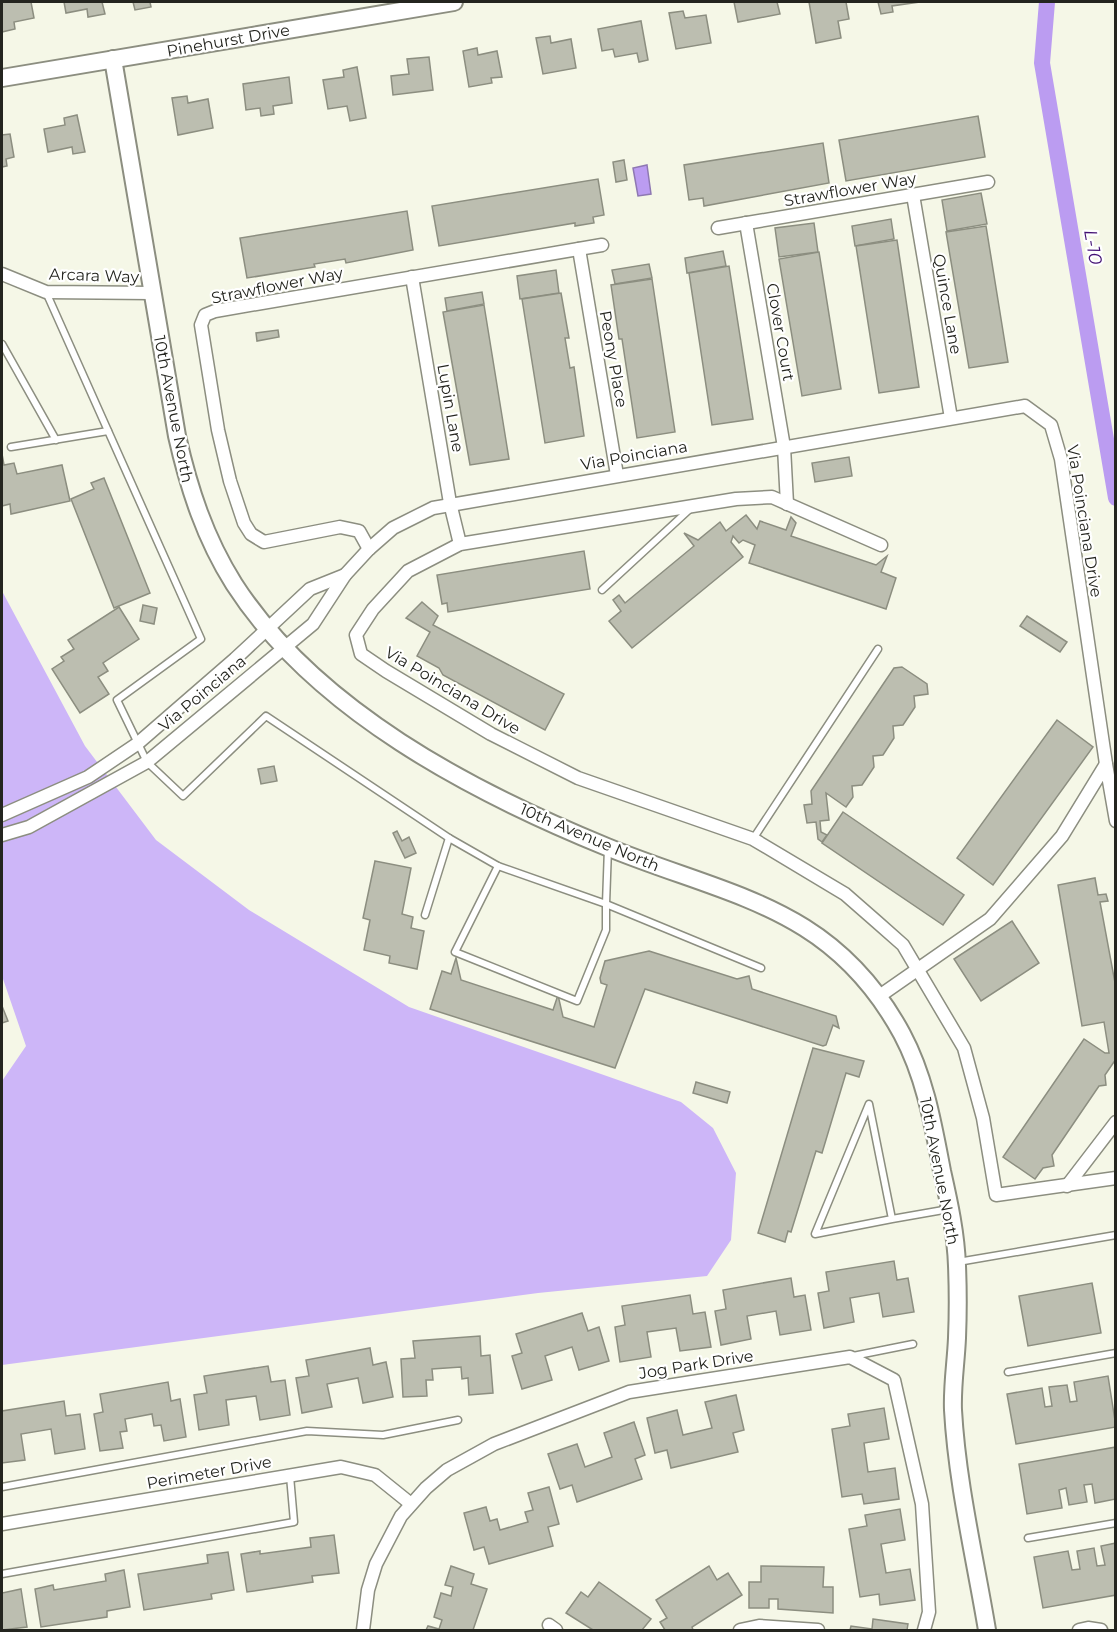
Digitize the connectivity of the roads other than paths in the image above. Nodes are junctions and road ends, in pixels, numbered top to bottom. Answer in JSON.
{"nodes":[{"id":1,"x":454,"y":2,"type":"edge"},
{"id":2,"x":419,"y":4,"type":"edge"},
{"id":3,"x":113,"y":59,"type":"junction"},
{"id":4,"x":2,"y":78,"type":"edge"},
{"id":5,"x":988,"y":182,"type":"dead end"},
{"id":6,"x":913,"y":195,"type":"junction"},
{"id":7,"x":746,"y":223,"type":"junction"},
{"id":8,"x":718,"y":228,"type":"dead end"},
{"id":9,"x":602,"y":245,"type":"dead end"},
{"id":10,"x":579,"y":249,"type":"junction"},
{"id":11,"x":2,"y":274,"type":"edge"},
{"id":12,"x":412,"y":277,"type":"junction"},
{"id":13,"x":46,"y":292,"type":"junction"},
{"id":14,"x":152,"y":293,"type":"junction"},
{"id":15,"x":2,"y":344,"type":"edge"},
{"id":16,"x":951,"y":418,"type":"junction"},
{"id":17,"x":108,"y":431,"type":"junction"},
{"id":18,"x":56,"y":440,"type":"junction"},
{"id":19,"x":11,"y":447,"type":"dead end"},
{"id":20,"x":784,"y":447,"type":"junction"},
{"id":21,"x":617,"y":475,"type":"junction"},
{"id":22,"x":450,"y":503,"type":"junction"},
{"id":23,"x":787,"y":504,"type":"junction"},
{"id":24,"x":693,"y":505,"type":"junction"},
{"id":25,"x":460,"y":544,"type":"junction"},
{"id":26,"x":881,"y":545,"type":"dead end"},
{"id":27,"x":369,"y":549,"type":"junction"},
{"id":28,"x":345,"y":575,"type":"junction"},
{"id":29,"x":602,"y":590,"type":"dead end"},
{"id":30,"x":267,"y":628,"type":"junction"},
{"id":31,"x":283,"y":648,"type":"junction"},
{"id":32,"x":878,"y":649,"type":"dead end"},
{"id":33,"x":136,"y":744,"type":"junction"},
{"id":34,"x":147,"y":762,"type":"junction"},
{"id":35,"x":1106,"y":764,"type":"junction"},
{"id":36,"x":81,"y":780,"type":"junction"},
{"id":37,"x":91,"y":794,"type":"junction"},
{"id":38,"x":2,"y":815,"type":"edge"},
{"id":39,"x":1116,"y":821,"type":"edge"},
{"id":40,"x":2,"y":835,"type":"edge"},
{"id":41,"x":449,"y":838,"type":"junction"},
{"id":42,"x":753,"y":839,"type":"junction"},
{"id":43,"x":608,"y":848,"type":"junction"},
{"id":44,"x":498,"y":866,"type":"junction"},
{"id":45,"x":606,"y":904,"type":"junction"},
{"id":46,"x":425,"y":915,"type":"dead end"},
{"id":47,"x":761,"y":968,"type":"dead end"},
{"id":48,"x":919,"y":970,"type":"junction"},
{"id":49,"x":878,"y":998,"type":"junction"},
{"id":50,"x":1116,"y":1122,"type":"edge"},
{"id":51,"x":1116,"y":1178,"type":"edge"},
{"id":52,"x":1067,"y":1186,"type":"junction"},
{"id":53,"x":950,"y":1209,"type":"junction"},
{"id":54,"x":892,"y":1219,"type":"junction"},
{"id":55,"x":1116,"y":1235,"type":"edge"},
{"id":56,"x":957,"y":1262,"type":"junction"},
{"id":57,"x":913,"y":1344,"type":"dead end"},
{"id":58,"x":1116,"y":1353,"type":"edge"},
{"id":59,"x":850,"y":1357,"type":"junction"},
{"id":60,"x":1008,"y":1372,"type":"dead end"},
{"id":61,"x":458,"y":1420,"type":"dead end"},
{"id":62,"x":290,"y":1475,"type":"junction"},
{"id":63,"x":2,"y":1487,"type":"edge"},
{"id":64,"x":411,"y":1504,"type":"junction"},
{"id":65,"x":1116,"y":1523,"type":"edge"},
{"id":66,"x":2,"y":1524,"type":"edge"},
{"id":67,"x":1028,"y":1538,"type":"dead end"},
{"id":68,"x":2,"y":1574,"type":"edge"},
{"id":69,"x":363,"y":1630,"type":"edge"},
{"id":70,"x":740,"y":1630,"type":"edge"},
{"id":71,"x":818,"y":1630,"type":"edge"},
{"id":72,"x":924,"y":1630,"type":"edge"},
{"id":73,"x":987,"y":1630,"type":"edge"},
{"id":74,"x":1079,"y":1630,"type":"edge"},
{"id":75,"x":1101,"y":1630,"type":"edge"}],
"edges":[{"from":1,"to":2,"type":"street","name":"Pinehurst Drive"},
{"from":2,"to":3,"type":"street","name":"Pinehurst Drive"},
{"from":3,"to":4,"type":"street","name":"Pinehurst Drive"},
{"from":3,"to":14,"type":"street","name":"10th Avenue North"},
{"from":5,"to":6,"type":"street","name":"Strawflower Way"},
{"from":6,"to":7,"type":"street","name":"Strawflower Way"},
{"from":6,"to":16,"type":"street","name":"Quince Lane"},
{"from":7,"to":8,"type":"street","name":"Strawflower Way"},
{"from":7,"to":20,"type":"street","name":"Clover Court"},
{"from":9,"to":10,"type":"street","name":"Strawflower Way"},
{"from":10,"to":12,"type":"street","name":"Strawflower Way"},
{"from":10,"to":21,"type":"street","name":"Peony Place"},
{"from":11,"to":13,"type":"street","name":"Arcara Way"},
{"from":12,"to":22,"type":"street","name":"Lupin Lane"},
{"from":12,"to":27,"type":"street","name":"Strawflower Way"},
{"from":13,"to":14,"type":"street","name":"Arcara Way"},
{"from":13,"to":17,"type":"lane"},
{"from":14,"to":30,"type":"street","name":"10th Avenue North"},
{"from":15,"to":18,"type":"lane"},
{"from":16,"to":20,"type":"street","name":"Via Poinciana"},
{"from":16,"to":35,"type":"street","name":"Via Poinciana Drive"},
{"from":17,"to":18,"type":"lane"},
{"from":17,"to":33,"type":"lane"},
{"from":18,"to":19,"type":"lane"},
{"from":20,"to":21,"type":"street","name":"Via Poinciana"},
{"from":20,"to":23,"type":"street"},
{"from":21,"to":22,"type":"street","name":"Via Poinciana"},
{"from":22,"to":25,"type":"street","name":"Lupin Lane"},
{"from":22,"to":27,"type":"street","name":"Via Poinciana"},
{"from":23,"to":24,"type":"street","name":"Via Poinciana Drive"},
{"from":23,"to":26,"type":"street","name":"Via Poinciana Drive"},
{"from":24,"to":25,"type":"street","name":"Via Poinciana Drive"},
{"from":24,"to":29,"type":"lane"},
{"from":25,"to":42,"type":"street","name":"Via Poinciana Drive"},
{"from":27,"to":28,"type":"street","name":"Via Poinciana"},
{"from":28,"to":30,"type":"street","name":"Via Poinciana"},
{"from":28,"to":31,"type":"street","name":"Via Poinciana"},
{"from":30,"to":31,"type":"street","name":"10th Avenue North"},
{"from":30,"to":33,"type":"street","name":"Via Poinciana"},
{"from":31,"to":34,"type":"street","name":"Via Poinciana"},
{"from":31,"to":43,"type":"street","name":"10th Avenue North"},
{"from":32,"to":42,"type":"lane"},
{"from":33,"to":34,"type":"lane"},
{"from":33,"to":36,"type":"street","name":"Via Poinciana"},
{"from":34,"to":37,"type":"street","name":"Via Poinciana"},
{"from":34,"to":41,"type":"lane"},
{"from":35,"to":39,"type":"street","name":"Via Poinciana Drive"},
{"from":35,"to":48,"type":"street"},
{"from":36,"to":37,"type":"street"},
{"from":36,"to":38,"type":"street","name":"Via Poinciana"},
{"from":37,"to":40,"type":"street","name":"Via Poinciana"},
{"from":41,"to":44,"type":"lane"},
{"from":41,"to":46,"type":"lane"},
{"from":42,"to":48,"type":"street","name":"Via Poinciana Drive"},
{"from":43,"to":45,"type":"lane"},
{"from":43,"to":49,"type":"street","name":"10th Avenue North"},
{"from":44,"to":45,"type":"lane"},
{"from":44,"to":45,"type":"lane"},
{"from":45,"to":47,"type":"lane"},
{"from":48,"to":49,"type":"street"},
{"from":48,"to":52,"type":"street","name":"Via Poinciana Drive"},
{"from":49,"to":53,"type":"street","name":"10th Avenue North"},
{"from":50,"to":52,"type":"street"},
{"from":51,"to":52,"type":"street","name":"Via Poinciana Drive"},
{"from":53,"to":54,"type":"lane"},
{"from":53,"to":56,"type":"street","name":"10th Avenue North"},
{"from":54,"to":54,"type":"lane"},
{"from":55,"to":56,"type":"lane"},
{"from":56,"to":73,"type":"street","name":"10th Avenue North"},
{"from":57,"to":59,"type":"lane"},
{"from":58,"to":60,"type":"lane"},
{"from":59,"to":64,"type":"street","name":"Jog Park Drive"},
{"from":59,"to":72,"type":"street"},
{"from":61,"to":63,"type":"lane"},
{"from":62,"to":64,"type":"street","name":"Perimeter Drive"},
{"from":62,"to":66,"type":"street","name":"Perimeter Drive"},
{"from":62,"to":68,"type":"lane"},
{"from":64,"to":69,"type":"street","name":"Jog Park Drive"},
{"from":65,"to":67,"type":"lane"},
{"from":70,"to":71,"type":"street"},
{"from":74,"to":75,"type":"street"}]}
